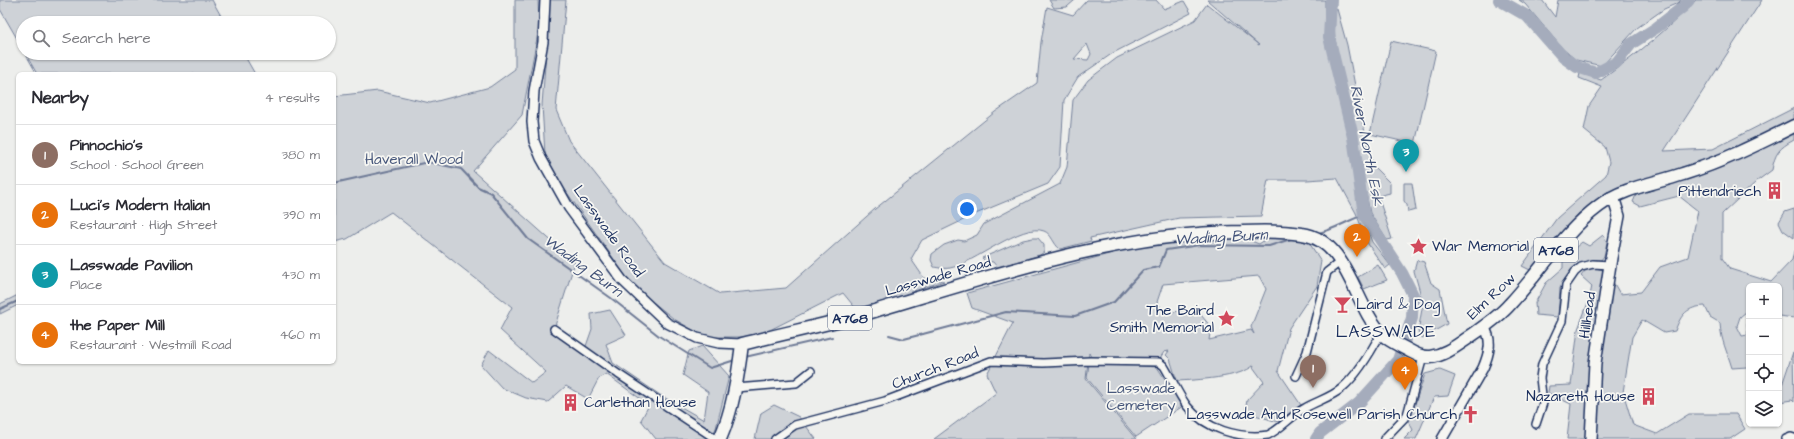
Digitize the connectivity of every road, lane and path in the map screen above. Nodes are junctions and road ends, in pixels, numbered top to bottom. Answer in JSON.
{"nodes":[{"id":1,"x":545,"y":0,"type":"edge"},
{"id":2,"x":1794,"y":126,"type":"edge"},
{"id":3,"x":1610,"y":198,"type":"junction"},
{"id":4,"x":1338,"y":264,"type":"junction"},
{"id":5,"x":1610,"y":265,"type":"junction"},
{"id":6,"x":1484,"y":327,"type":"junction"},
{"id":7,"x":554,"y":329,"type":"dead end"},
{"id":8,"x":1384,"y":336,"type":"junction"},
{"id":9,"x":741,"y":353,"type":"junction"},
{"id":10,"x":1418,"y":355,"type":"junction"},
{"id":11,"x":811,"y":371,"type":"dead end"},
{"id":12,"x":1296,"y":376,"type":"dead end"},
{"id":13,"x":736,"y":388,"type":"junction"},
{"id":14,"x":1536,"y":424,"type":"dead end"},
{"id":15,"x":1794,"y":438,"type":"edge"},
{"id":16,"x":716,"y":439,"type":"edge"},
{"id":17,"x":720,"y":439,"type":"edge"},
{"id":18,"x":775,"y":439,"type":"edge"},
{"id":19,"x":1384,"y":439,"type":"edge"},
{"id":20,"x":1442,"y":439,"type":"edge"},
{"id":21,"x":1591,"y":439,"type":"edge"},
{"id":22,"x":1786,"y":439,"type":"edge"}],
"edges":[{"from":1,"to":9,"type":"street","name":"Lasswade Road"},
{"from":2,"to":3,"type":"main road","number":"A768"},
{"from":3,"to":5,"type":"main road","name":"Hillhead"},
{"from":3,"to":6,"type":"main road","name":"Elm Row","number":"A768"},
{"from":4,"to":8,"type":"main road","number":"A768"},
{"from":4,"to":9,"type":"main road","name":"Lasswade Road","number":"A768"},
{"from":4,"to":12,"type":"street"},
{"from":5,"to":14,"type":"street"},
{"from":5,"to":21,"type":"main road","name":"Hillhead"},
{"from":6,"to":10,"type":"main road","name":"Elm Row","number":"A768"},
{"from":6,"to":20,"type":"street"},
{"from":7,"to":16,"type":"street"},
{"from":8,"to":10,"type":"main road","number":"A768"},
{"from":8,"to":18,"type":"street","name":"Church Road"},
{"from":9,"to":13,"type":"main road"},
{"from":10,"to":19,"type":"street"},
{"from":11,"to":13,"type":"street"},
{"from":13,"to":17,"type":"main road"},
{"from":15,"to":22,"type":"street"}]}
